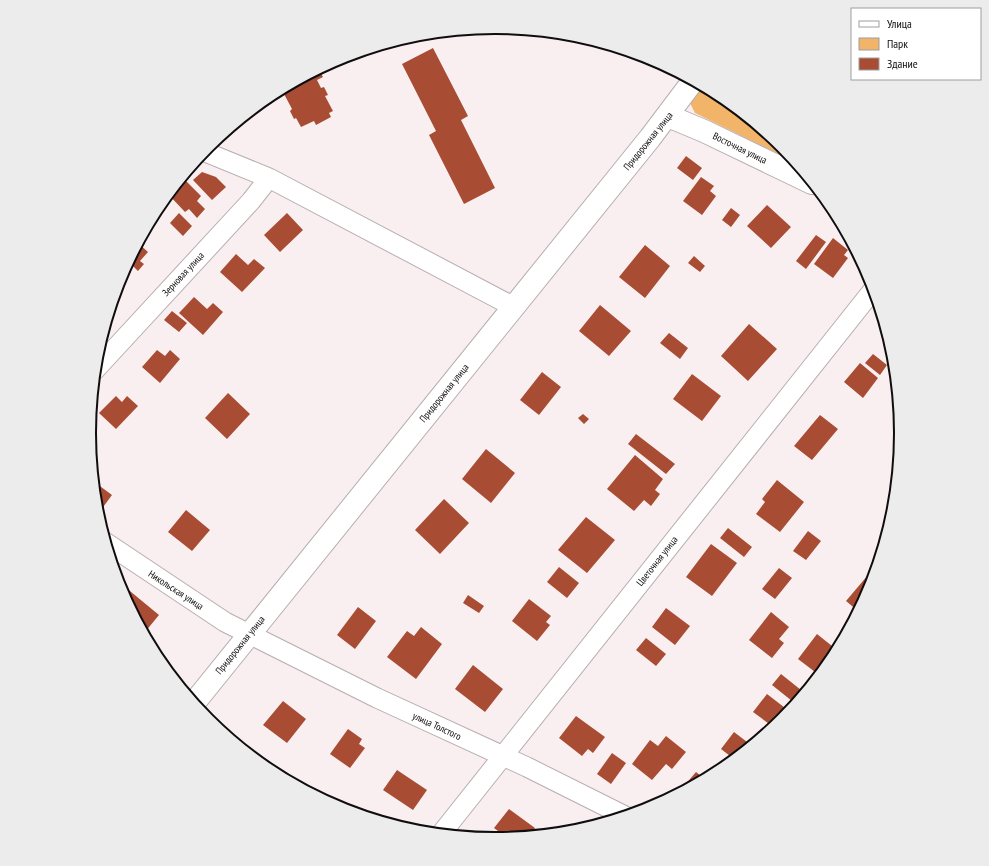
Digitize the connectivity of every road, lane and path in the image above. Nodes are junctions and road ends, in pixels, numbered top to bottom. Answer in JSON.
{"nodes":[{"id":1,"x":690,"y":85,"type":"edge"},
{"id":2,"x":668,"y":116,"type":"junction"},
{"id":3,"x":210,"y":154,"type":"edge"},
{"id":4,"x":800,"y":177,"type":"edge"},
{"id":5,"x":269,"y":178,"type":"junction"},
{"id":6,"x":869,"y":296,"type":"edge"},
{"id":7,"x":514,"y":307,"type":"junction"},
{"id":8,"x":102,"y":363,"type":"edge"},
{"id":9,"x":113,"y":547,"type":"edge"},
{"id":10,"x":250,"y":634,"type":"junction"},
{"id":11,"x":197,"y":699,"type":"edge"},
{"id":12,"x":502,"y":756,"type":"junction"},
{"id":13,"x":618,"y":812,"type":"edge"},
{"id":14,"x":445,"y":829,"type":"edge"}],
"edges":[{"from":1,"to":2,"type":"street","name":"Придорожная улица"},
{"from":2,"to":4,"type":"street","name":"Восточная улица"},
{"from":2,"to":7,"type":"street","name":"Придорожная улица"},
{"from":3,"to":5,"type":"street"},
{"from":5,"to":7,"type":"street"},
{"from":5,"to":8,"type":"street","name":"Зерновая улица"},
{"from":6,"to":12,"type":"street","name":"Цветочная улица"},
{"from":7,"to":10,"type":"street","name":"Придорожная улица"},
{"from":9,"to":10,"type":"street","name":"Никольская улица"},
{"from":10,"to":11,"type":"street","name":"Придорожная улица"},
{"from":10,"to":12,"type":"street","name":"улица Толстого"},
{"from":12,"to":13,"type":"street","name":"улица Толстого"},
{"from":12,"to":14,"type":"street","name":"Цветочная улица"}]}
